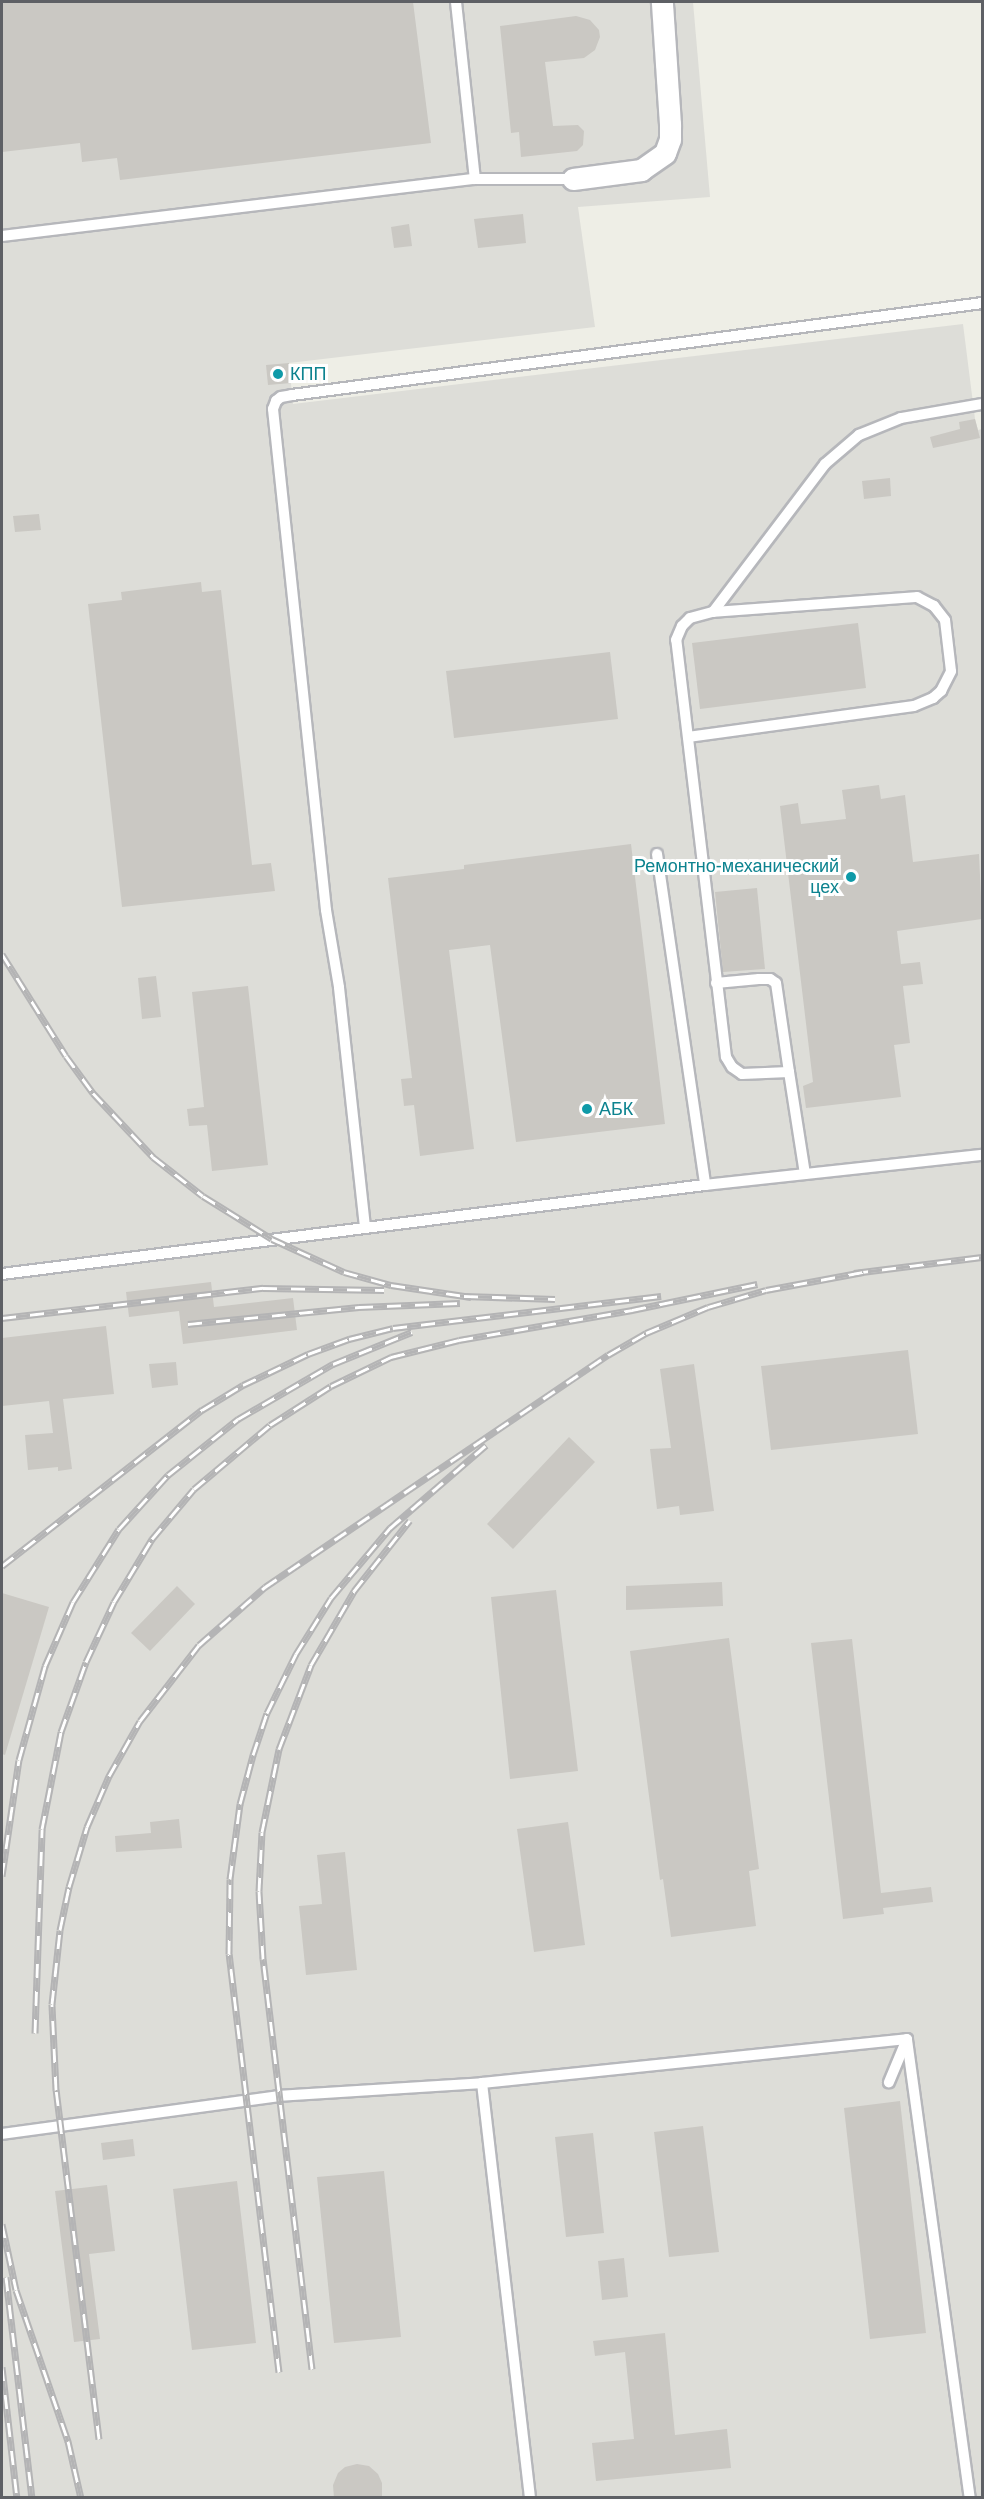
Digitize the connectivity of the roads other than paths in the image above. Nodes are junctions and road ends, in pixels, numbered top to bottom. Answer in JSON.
{"nodes":[{"id":1,"x":456,"y":2,"type":"edge"},
{"id":2,"x":662,"y":2,"type":"edge"},
{"id":3,"x":475,"y":179,"type":"junction"},
{"id":4,"x":573,"y":179,"type":"joint"},
{"id":5,"x":2,"y":236,"type":"edge"},
{"id":6,"x":982,"y":303,"type":"edge"},
{"id":7,"x":982,"y":404,"type":"edge"},
{"id":8,"x":713,"y":612,"type":"junction"},
{"id":9,"x":688,"y":737,"type":"junction"},
{"id":10,"x":657,"y":854,"type":"dead end"},
{"id":11,"x":716,"y":983,"type":"junction"},
{"id":12,"x":789,"y":1072,"type":"junction"},
{"id":13,"x":982,"y":1155,"type":"edge"},
{"id":14,"x":805,"y":1174,"type":"junction"},
{"id":15,"x":705,"y":1185,"type":"junction"},
{"id":16,"x":365,"y":1227,"type":"junction"},
{"id":17,"x":2,"y":1274,"type":"edge"},
{"id":18,"x":907,"y":2038,"type":"junction"},
{"id":19,"x":889,"y":2082,"type":"dead end"},
{"id":20,"x":482,"y":2083,"type":"junction"},
{"id":21,"x":2,"y":2134,"type":"edge"},
{"id":22,"x":530,"y":2498,"type":"edge"},
{"id":23,"x":970,"y":2498,"type":"edge"}],
"edges":[{"from":1,"to":3,"type":"lane"},
{"from":2,"to":4,"type":"street"},
{"from":3,"to":4,"type":"lane"},
{"from":3,"to":5,"type":"lane"},
{"from":6,"to":16,"type":"lane"},
{"from":7,"to":8,"type":"lane"},
{"from":8,"to":9,"type":"lane"},
{"from":8,"to":9,"type":"lane"},
{"from":9,"to":11,"type":"lane"},
{"from":10,"to":15,"type":"lane"},
{"from":11,"to":12,"type":"lane"},
{"from":11,"to":12,"type":"lane"},
{"from":12,"to":14,"type":"lane"},
{"from":13,"to":14,"type":"lane"},
{"from":14,"to":15,"type":"lane"},
{"from":15,"to":16,"type":"lane"},
{"from":16,"to":17,"type":"lane"},
{"from":18,"to":19,"type":"lane"},
{"from":18,"to":20,"type":"lane"},
{"from":18,"to":23,"type":"lane"},
{"from":20,"to":21,"type":"lane"},
{"from":20,"to":22,"type":"lane"}]}
